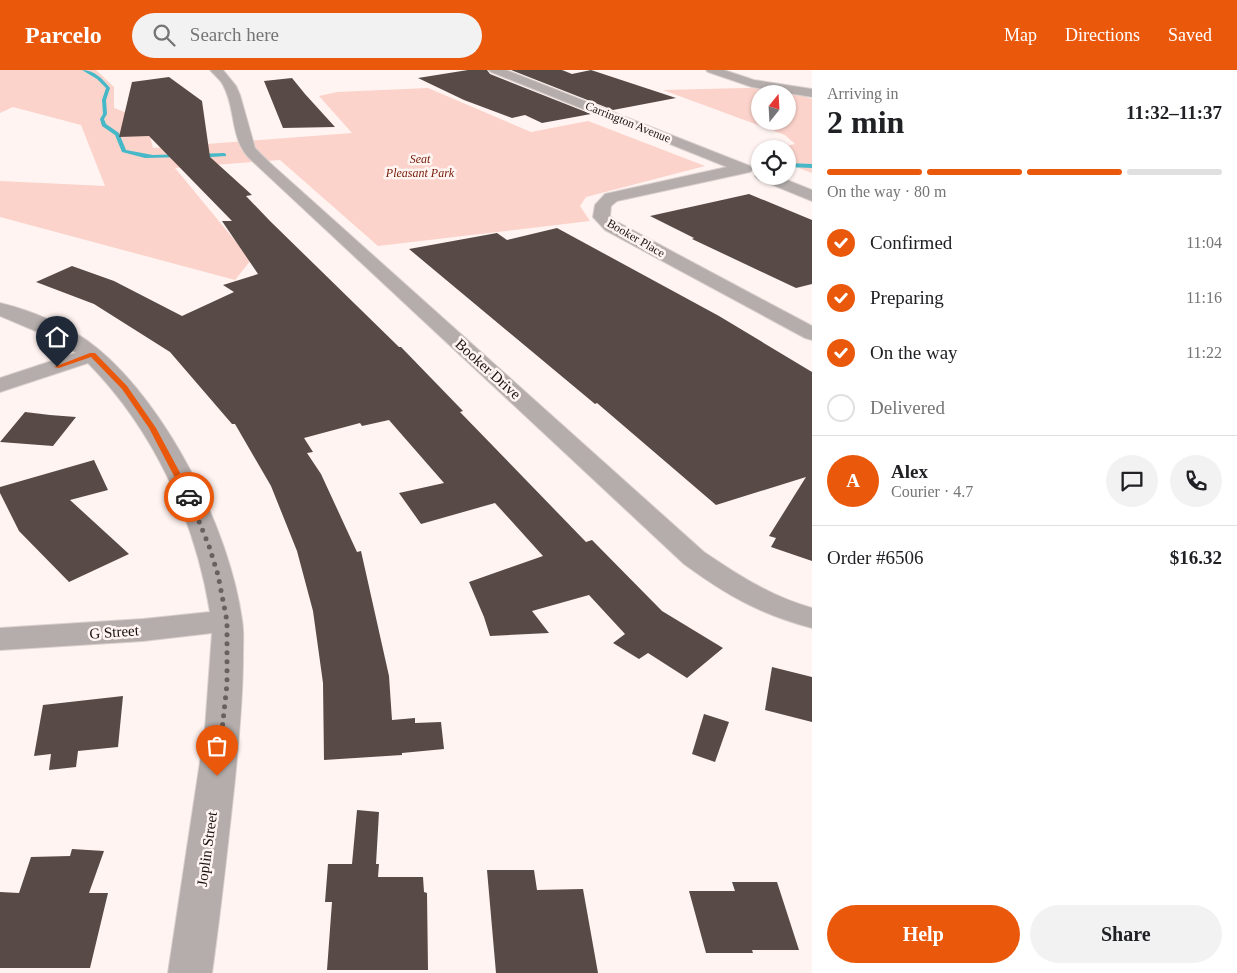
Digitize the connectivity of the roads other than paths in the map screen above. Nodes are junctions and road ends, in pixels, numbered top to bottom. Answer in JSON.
{"nodes":[{"id":1,"x":216,"y":70,"type":"edge"},
{"id":2,"x":495,"y":70,"type":"edge"},
{"id":3,"x":712,"y":70,"type":"edge"},
{"id":4,"x":812,"y":93,"type":"edge"},
{"id":5,"x":743,"y":168,"type":"junction"},
{"id":6,"x":751,"y":171,"type":"edge"},
{"id":7,"x":784,"y":185,"type":"edge"},
{"id":8,"x":812,"y":196,"type":"edge"},
{"id":9,"x":0,"y":309,"type":"edge"},
{"id":10,"x":812,"y":334,"type":"edge"},
{"id":11,"x":92,"y":354,"type":"junction"},
{"id":12,"x":0,"y":385,"type":"edge"},
{"id":13,"x":812,"y":618,"type":"edge"},
{"id":14,"x":227,"y":621,"type":"junction"},
{"id":15,"x":0,"y":639,"type":"edge"},
{"id":16,"x":190,"y":973,"type":"edge"}],
"edges":[{"from":1,"to":13,"type":"street","name":"Booker Drive"},
{"from":2,"to":5,"type":"street","name":"Carrington Avenue"},
{"from":3,"to":4,"type":"street"},
{"from":5,"to":6,"type":"street","name":"Carrington Avenue"},
{"from":5,"to":10,"type":"street","name":"Booker Place"},
{"from":7,"to":8,"type":"street","name":"Carrington Avenue"},
{"from":9,"to":11,"type":"street","name":"Joplin Street"},
{"from":11,"to":12,"type":"street"},
{"from":11,"to":14,"type":"street","name":"Joplin Street"},
{"from":14,"to":15,"type":"street","name":"G Street"},
{"from":14,"to":16,"type":"street","name":"Joplin Street"}]}
